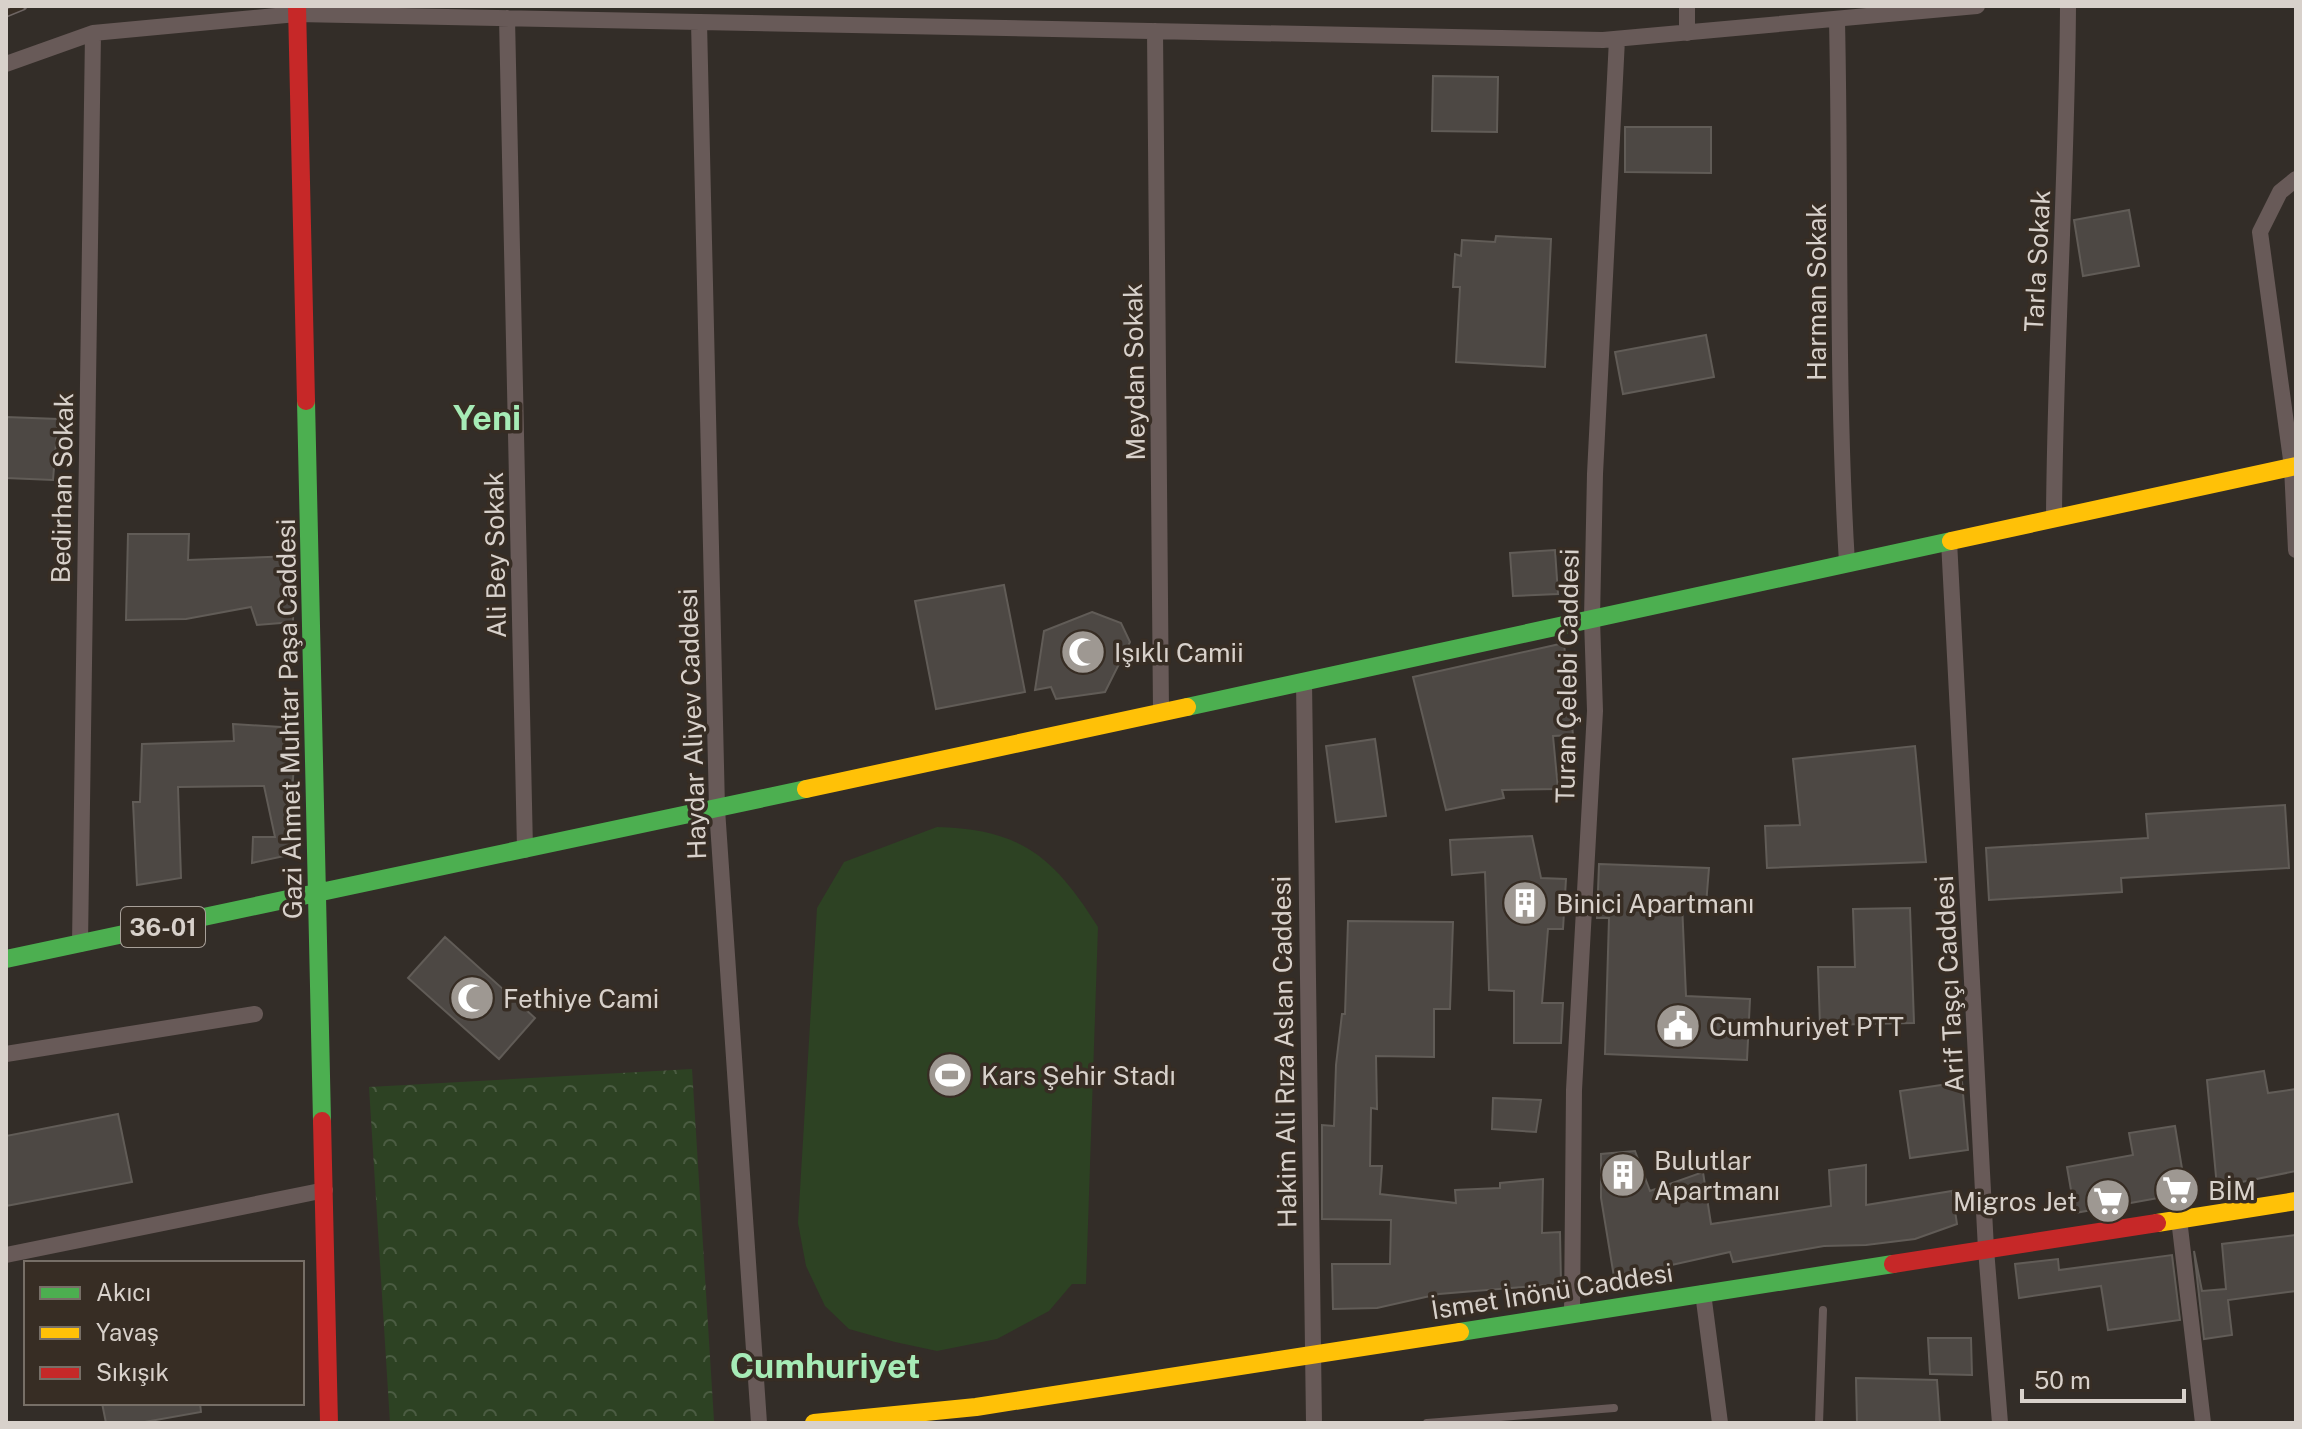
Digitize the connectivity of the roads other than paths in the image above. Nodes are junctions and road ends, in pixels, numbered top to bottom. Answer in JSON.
{"nodes":[{"id":1,"x":1687,"y":6,"type":"edge"},
{"id":2,"x":1977,"y":6,"type":"edge"},
{"id":3,"x":2068,"y":6,"type":"edge"},
{"id":4,"x":297,"y":10,"type":"edge"},
{"id":5,"x":507,"y":18,"type":"junction"},
{"id":6,"x":1837,"y":21,"type":"junction"},
{"id":7,"x":699,"y":22,"type":"junction"},
{"id":8,"x":1155,"y":31,"type":"junction"},
{"id":9,"x":93,"y":33,"type":"junction"},
{"id":10,"x":1687,"y":33,"type":"junction"},
{"id":11,"x":1617,"y":39,"type":"junction"},
{"id":12,"x":6,"y":64,"type":"edge"},
{"id":13,"x":2296,"y":179,"type":"edge"},
{"id":14,"x":2294,"y":466,"type":"edge"},
{"id":15,"x":2054,"y":518,"type":"junction"},
{"id":16,"x":1949,"y":541,"type":"junction"},
{"id":17,"x":2296,"y":550,"type":"edge"},
{"id":18,"x":1847,"y":563,"type":"junction"},
{"id":19,"x":1592,"y":619,"type":"junction"},
{"id":20,"x":1304,"y":681,"type":"junction"},
{"id":21,"x":1161,"y":712,"type":"junction"},
{"id":22,"x":717,"y":809,"type":"junction"},
{"id":23,"x":525,"y":850,"type":"junction"},
{"id":24,"x":319,"y":895,"type":"junction"},
{"id":25,"x":80,"y":944,"type":"junction"},
{"id":26,"x":6,"y":959,"type":"edge"},
{"id":27,"x":255,"y":1014,"type":"dead end"},
{"id":28,"x":6,"y":1054,"type":"edge"},
{"id":29,"x":325,"y":1190,"type":"junction"},
{"id":30,"x":2296,"y":1201,"type":"edge"},
{"id":31,"x":2179,"y":1219,"type":"junction"},
{"id":32,"x":1986,"y":1249,"type":"junction"},
{"id":33,"x":6,"y":1255,"type":"edge"},
{"id":34,"x":1703,"y":1293,"type":"junction"},
{"id":35,"x":1823,"y":1310,"type":"dead end"},
{"id":36,"x":1572,"y":1314,"type":"junction"},
{"id":37,"x":1312,"y":1354,"type":"junction"},
{"id":38,"x":1614,"y":1408,"type":"dead end"},
{"id":39,"x":329,"y":1423,"type":"edge"},
{"id":40,"x":759,"y":1423,"type":"edge"},
{"id":41,"x":814,"y":1423,"type":"edge"},
{"id":42,"x":1314,"y":1423,"type":"edge"},
{"id":43,"x":1427,"y":1423,"type":"edge"},
{"id":44,"x":1720,"y":1423,"type":"edge"},
{"id":45,"x":1819,"y":1423,"type":"edge"},
{"id":46,"x":2000,"y":1423,"type":"edge"},
{"id":47,"x":2203,"y":1423,"type":"edge"}],
"edges":[{"from":1,"to":10,"type":"street"},
{"from":2,"to":6,"type":"street"},
{"from":3,"to":15,"type":"street","name":"Tarla Sokak"},
{"from":4,"to":5,"type":"street"},
{"from":4,"to":9,"type":"street"},
{"from":4,"to":24,"type":"main road","name":"Gazi Ahmet Muhtar Paşa Caddesi"},
{"from":5,"to":7,"type":"street"},
{"from":5,"to":23,"type":"street","name":"Ali Bey Sokak"},
{"from":6,"to":10,"type":"street"},
{"from":6,"to":18,"type":"street","name":"Harman Sokak"},
{"from":7,"to":8,"type":"street"},
{"from":7,"to":22,"type":"street","name":"Haydar Aliyev Caddesi"},
{"from":8,"to":11,"type":"street"},
{"from":8,"to":21,"type":"street","name":"Meydan Sokak"},
{"from":9,"to":12,"type":"street"},
{"from":9,"to":25,"type":"street","name":"Bedirhan Sokak"},
{"from":10,"to":11,"type":"street"},
{"from":11,"to":19,"type":"street","name":"Turan Çelebi Caddesi"},
{"from":13,"to":14,"type":"street"},
{"from":14,"to":15,"type":"main road"},
{"from":14,"to":17,"type":"street"},
{"from":15,"to":16,"type":"main road"},
{"from":16,"to":18,"type":"main road"},
{"from":16,"to":32,"type":"street","name":"Arif Taşçı Caddesi"},
{"from":18,"to":19,"type":"main road"},
{"from":19,"to":20,"type":"main road"},
{"from":19,"to":36,"type":"street","name":"Turan Çelebi Caddesi"},
{"from":20,"to":21,"type":"main road"},
{"from":20,"to":37,"type":"street","name":"Hakim Ali Rıza Aslan Caddesi"},
{"from":21,"to":22,"type":"main road"},
{"from":22,"to":23,"type":"main road"},
{"from":22,"to":40,"type":"street","name":"Haydar Aliyev Caddesi"},
{"from":23,"to":24,"type":"main road"},
{"from":24,"to":25,"type":"main road","number":"36-01"},
{"from":24,"to":29,"type":"main road","name":"Gazi Ahmet Muhtar Paşa Caddesi"},
{"from":25,"to":26,"type":"main road","number":"36-01"},
{"from":27,"to":28,"type":"street"},
{"from":29,"to":33,"type":"street"},
{"from":29,"to":39,"type":"main road","name":"Gazi Ahmet Muhtar Paşa Caddesi"},
{"from":30,"to":31,"type":"main road","name":"İsmet İnönü Caddesi"},
{"from":31,"to":32,"type":"main road","name":"İsmet İnönü Caddesi"},
{"from":31,"to":47,"type":"street"},
{"from":32,"to":34,"type":"main road","name":"İsmet İnönü Caddesi"},
{"from":32,"to":46,"type":"street","name":"Arif Taşçı Caddesi"},
{"from":34,"to":36,"type":"main road","name":"İsmet İnönü Caddesi"},
{"from":34,"to":44,"type":"street"},
{"from":35,"to":45,"type":"lane"},
{"from":36,"to":37,"type":"main road","name":"İsmet İnönü Caddesi"},
{"from":37,"to":41,"type":"main road","name":"İsmet İnönü Caddesi"},
{"from":37,"to":42,"type":"street","name":"Hakim Ali Rıza Aslan Caddesi"},
{"from":38,"to":43,"type":"lane"}]}
